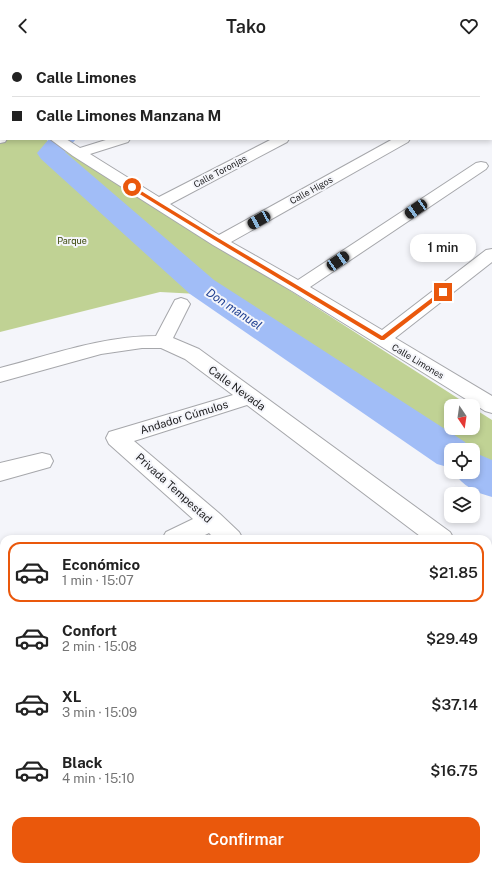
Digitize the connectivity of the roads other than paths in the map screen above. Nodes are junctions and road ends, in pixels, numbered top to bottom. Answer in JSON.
{"nodes":[{"id":1,"x":115,"y":140,"type":"edge"},
{"id":2,"x":280,"y":140,"type":"edge"},
{"id":3,"x":401,"y":140,"type":"edge"},
{"id":4,"x":68,"y":146,"type":"edge"},
{"id":5,"x":481,"y":166,"type":"dead end"},
{"id":6,"x":158,"y":204,"type":"junction"},
{"id":7,"x":219,"y":242,"type":"junction"},
{"id":8,"x":492,"y":254,"type":"edge"},
{"id":9,"x":298,"y":288,"type":"junction"},
{"id":10,"x":181,"y":304,"type":"dead end"},
{"id":11,"x":382,"y":339,"type":"junction"},
{"id":12,"x":162,"y":342,"type":"junction"},
{"id":13,"x":0,"y":375,"type":"edge"},
{"id":14,"x":250,"y":397,"type":"junction"},
{"id":15,"x":491,"y":403,"type":"edge"},
{"id":16,"x":117,"y":438,"type":"joint"},
{"id":17,"x":42,"y":461,"type":"dead end"},
{"id":18,"x":0,"y":472,"type":"edge"},
{"id":19,"x":212,"y":522,"type":"junction"},
{"id":20,"x":183,"y":535,"type":"edge"},
{"id":21,"x":227,"y":535,"type":"edge"},
{"id":22,"x":427,"y":535,"type":"edge"}],
"edges":[{"from":1,"to":4,"type":"street"},
{"from":2,"to":6,"type":"street","name":"Calle Toronjas"},
{"from":3,"to":7,"type":"street","name":"Calle Higos"},
{"from":4,"to":6,"type":"street","name":"Calle Limones"},
{"from":5,"to":9,"type":"street"},
{"from":6,"to":7,"type":"street","name":"Calle Limones"},
{"from":7,"to":9,"type":"street","name":"Calle Limones"},
{"from":8,"to":11,"type":"street"},
{"from":9,"to":11,"type":"street","name":"Calle Limones"},
{"from":10,"to":12,"type":"street"},
{"from":11,"to":15,"type":"street","name":"Calle Limones"},
{"from":12,"to":13,"type":"street","name":"Calle Nevada"},
{"from":12,"to":14,"type":"street","name":"Calle Nevada"},
{"from":14,"to":16,"type":"street","name":"Andador Cúmulos"},
{"from":14,"to":22,"type":"street","name":"Calle Nevada"},
{"from":16,"to":19,"type":"street","name":"Privada Tempestad"},
{"from":17,"to":18,"type":"street"},
{"from":19,"to":20,"type":"street"},
{"from":19,"to":21,"type":"street","name":"Privada Tempestad"}]}
